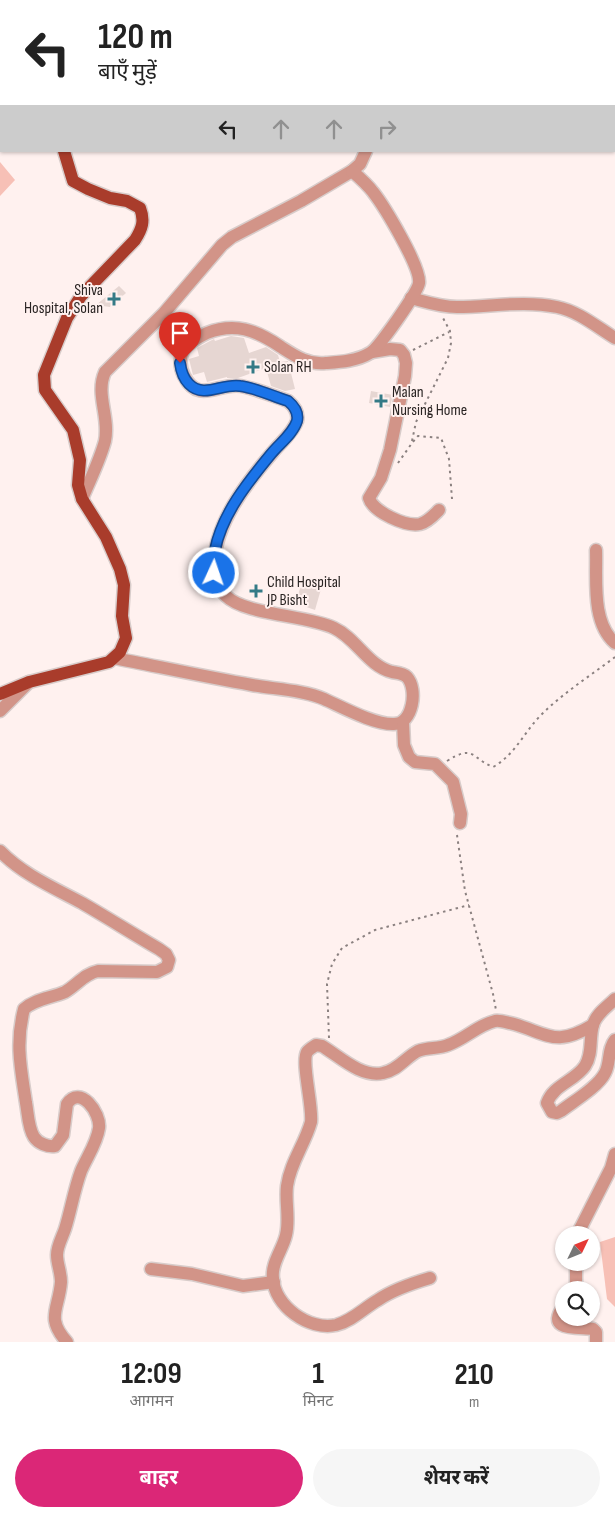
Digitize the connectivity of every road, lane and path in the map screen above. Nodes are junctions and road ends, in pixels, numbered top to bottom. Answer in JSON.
{"nodes":[{"id":1,"x":64,"y":152,"type":"edge"},
{"id":2,"x":366,"y":152,"type":"edge"},
{"id":3,"x":352,"y":171,"type":"junction"},
{"id":4,"x":411,"y":298,"type":"junction"},
{"id":5,"x":437,"y":304,"type":"junction"},
{"id":6,"x":450,"y":331,"type":"junction"},
{"id":7,"x":615,"y":338,"type":"edge"},
{"id":8,"x":372,"y":352,"type":"junction"},
{"id":9,"x":404,"y":355,"type":"junction"},
{"id":10,"x":412,"y":443,"type":"junction"},
{"id":11,"x":398,"y":463,"type":"dead end"},
{"id":12,"x":82,"y":499,"type":"junction"},
{"id":13,"x":452,"y":499,"type":"dead end"},
{"id":14,"x":439,"y":510,"type":"dead end"},
{"id":15,"x":596,"y":550,"type":"dead end"},
{"id":16,"x":615,"y":643,"type":"edge"},
{"id":17,"x":615,"y":657,"type":"edge"},
{"id":18,"x":114,"y":658,"type":"junction"},
{"id":19,"x":29,"y":682,"type":"junction"},
{"id":20,"x":0,"y":694,"type":"edge"},
{"id":21,"x":0,"y":711,"type":"edge"},
{"id":22,"x":403,"y":722,"type":"junction"},
{"id":23,"x":438,"y":767,"type":"junction"},
{"id":24,"x":460,"y":823,"type":"joint"},
{"id":25,"x":0,"y":851,"type":"edge"},
{"id":26,"x":469,"y":905,"type":"junction"},
{"id":27,"x":615,"y":999,"type":"edge"},
{"id":28,"x":498,"y":1020,"type":"junction"},
{"id":29,"x":593,"y":1025,"type":"junction"},
{"id":30,"x":615,"y":1040,"type":"edge"},
{"id":31,"x":329,"y":1050,"type":"junction"},
{"id":32,"x":615,"y":1154,"type":"edge"},
{"id":33,"x":613,"y":1167,"type":"edge"},
{"id":34,"x":582,"y":1226,"type":"edge"},
{"id":35,"x":151,"y":1269,"type":"dead end"},
{"id":36,"x":430,"y":1278,"type":"dead end"},
{"id":37,"x":274,"y":1282,"type":"junction"},
{"id":38,"x":564,"y":1326,"type":"edge"},
{"id":39,"x":67,"y":1342,"type":"edge"},
{"id":40,"x":596,"y":1342,"type":"edge"}],
"edges":[{"from":1,"to":12,"type":"main road"},
{"from":2,"to":3,"type":"street"},
{"from":3,"to":4,"type":"street"},
{"from":3,"to":12,"type":"street"},
{"from":4,"to":5,"type":"street"},
{"from":4,"to":8,"type":"street"},
{"from":5,"to":6,"type":"path"},
{"from":5,"to":7,"type":"street"},
{"from":6,"to":9,"type":"path"},
{"from":6,"to":10,"type":"path"},
{"from":8,"to":9,"type":"street"},
{"from":8,"to":22,"type":"street"},
{"from":9,"to":14,"type":"street"},
{"from":10,"to":11,"type":"path"},
{"from":10,"to":13,"type":"path"},
{"from":12,"to":18,"type":"main road"},
{"from":15,"to":16,"type":"street"},
{"from":17,"to":23,"type":"path"},
{"from":18,"to":19,"type":"main road"},
{"from":18,"to":22,"type":"street"},
{"from":19,"to":20,"type":"main road"},
{"from":19,"to":21,"type":"street"},
{"from":22,"to":23,"type":"street"},
{"from":23,"to":24,"type":"street"},
{"from":24,"to":26,"type":"path"},
{"from":25,"to":39,"type":"street"},
{"from":26,"to":28,"type":"path"},
{"from":26,"to":31,"type":"path"},
{"from":27,"to":29,"type":"street"},
{"from":28,"to":29,"type":"street"},
{"from":28,"to":31,"type":"street"},
{"from":29,"to":30,"type":"street"},
{"from":31,"to":37,"type":"street"},
{"from":32,"to":33,"type":"street"},
{"from":33,"to":34,"type":"street"},
{"from":35,"to":37,"type":"street"},
{"from":36,"to":37,"type":"street"},
{"from":38,"to":40,"type":"street"}]}
